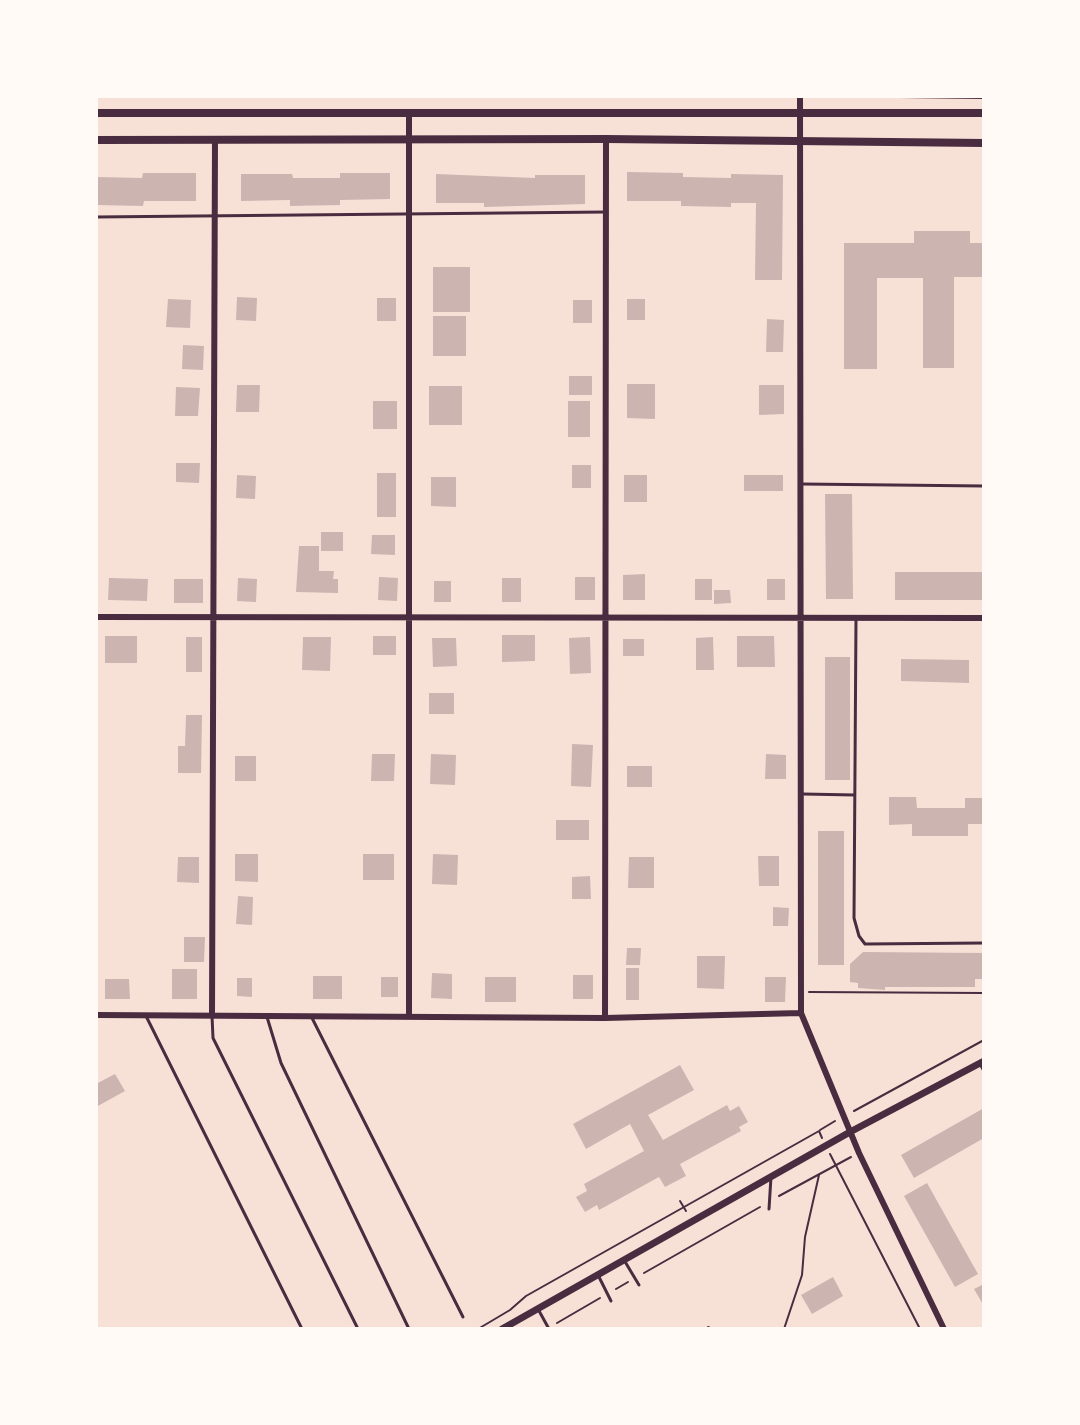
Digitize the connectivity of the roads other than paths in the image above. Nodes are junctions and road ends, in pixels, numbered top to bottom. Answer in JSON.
{"nodes":[{"id":1,"x":800,"y":96,"type":"edge"},
{"id":2,"x":96,"y":113,"type":"edge"},
{"id":3,"x":409,"y":113,"type":"junction"},
{"id":4,"x":800,"y":113,"type":"junction"},
{"id":5,"x":984,"y":113,"type":"edge"},
{"id":6,"x":215,"y":139,"type":"junction"},
{"id":7,"x":408,"y":139,"type":"junction"},
{"id":8,"x":606,"y":139,"type":"junction"},
{"id":9,"x":96,"y":140,"type":"edge"},
{"id":10,"x":800,"y":143,"type":"junction"},
{"id":11,"x":984,"y":143,"type":"edge"},
{"id":12,"x":606,"y":212,"type":"junction"},
{"id":13,"x":408,"y":213,"type":"junction"},
{"id":14,"x":96,"y":217,"type":"edge"},
{"id":15,"x":215,"y":217,"type":"junction"},
{"id":16,"x":802,"y":484,"type":"junction"},
{"id":17,"x":984,"y":486,"type":"edge"},
{"id":18,"x":96,"y":617,"type":"edge"},
{"id":19,"x":214,"y":618,"type":"junction"},
{"id":20,"x":409,"y":618,"type":"junction"},
{"id":21,"x":802,"y":618,"type":"junction"},
{"id":22,"x":856,"y":618,"type":"junction"},
{"id":23,"x":984,"y":618,"type":"edge"},
{"id":24,"x":607,"y":619,"type":"junction"},
{"id":25,"x":802,"y":794,"type":"junction"},
{"id":26,"x":855,"y":795,"type":"junction"},
{"id":27,"x":984,"y":943,"type":"edge"},
{"id":28,"x":801,"y":1013,"type":"junction"},
{"id":29,"x":96,"y":1015,"type":"edge"},
{"id":30,"x":146,"y":1016,"type":"junction"},
{"id":31,"x":212,"y":1016,"type":"junction"},
{"id":32,"x":311,"y":1016,"type":"junction"},
{"id":33,"x":409,"y":1016,"type":"junction"},
{"id":34,"x":267,"y":1017,"type":"junction"},
{"id":35,"x":605,"y":1018,"type":"junction"},
{"id":36,"x":983,"y":1066,"type":"edge"},
{"id":37,"x":850,"y":1132,"type":"junction"},
{"id":38,"x":771,"y":1177,"type":"junction"},
{"id":39,"x":769,"y":1209,"type":"dead end"},
{"id":40,"x":624,"y":1260,"type":"junction"},
{"id":41,"x":598,"y":1275,"type":"junction"},
{"id":42,"x":639,"y":1285,"type":"dead end"},
{"id":43,"x":611,"y":1301,"type":"dead end"},
{"id":44,"x":538,"y":1309,"type":"junction"},
{"id":45,"x":463,"y":1317,"type":"dead end"},
{"id":46,"x":548,"y":1328,"type":"edge"},
{"id":47,"x":302,"y":1329,"type":"edge"},
{"id":48,"x":358,"y":1329,"type":"edge"},
{"id":49,"x":409,"y":1329,"type":"edge"},
{"id":50,"x":502,"y":1329,"type":"edge"},
{"id":51,"x":944,"y":1329,"type":"edge"}],
"edges":[{"from":1,"to":4,"type":"street"},
{"from":2,"to":3,"type":"main road"},
{"from":3,"to":4,"type":"main road"},
{"from":3,"to":7,"type":"street"},
{"from":4,"to":5,"type":"main road"},
{"from":4,"to":10,"type":"street"},
{"from":6,"to":7,"type":"main road"},
{"from":6,"to":9,"type":"main road"},
{"from":6,"to":15,"type":"street"},
{"from":7,"to":8,"type":"main road"},
{"from":7,"to":13,"type":"street"},
{"from":8,"to":10,"type":"main road"},
{"from":8,"to":12,"type":"street"},
{"from":10,"to":11,"type":"main road"},
{"from":10,"to":16,"type":"street"},
{"from":12,"to":13,"type":"lane"},
{"from":12,"to":24,"type":"street"},
{"from":13,"to":15,"type":"lane"},
{"from":13,"to":20,"type":"street"},
{"from":14,"to":15,"type":"lane"},
{"from":15,"to":19,"type":"street"},
{"from":16,"to":17,"type":"lane"},
{"from":16,"to":21,"type":"street"},
{"from":18,"to":19,"type":"street"},
{"from":19,"to":20,"type":"street"},
{"from":19,"to":31,"type":"street"},
{"from":20,"to":24,"type":"street"},
{"from":20,"to":33,"type":"street"},
{"from":21,"to":22,"type":"street"},
{"from":21,"to":24,"type":"street"},
{"from":21,"to":25,"type":"street"},
{"from":22,"to":23,"type":"street"},
{"from":22,"to":26,"type":"lane"},
{"from":24,"to":35,"type":"street"},
{"from":25,"to":26,"type":"lane"},
{"from":25,"to":28,"type":"street"},
{"from":26,"to":27,"type":"lane"},
{"from":28,"to":35,"type":"street"},
{"from":28,"to":37,"type":"street"},
{"from":29,"to":30,"type":"street"},
{"from":30,"to":31,"type":"street"},
{"from":30,"to":47,"type":"lane"},
{"from":31,"to":34,"type":"street"},
{"from":31,"to":48,"type":"lane"},
{"from":32,"to":33,"type":"street"},
{"from":32,"to":34,"type":"street"},
{"from":32,"to":45,"type":"lane"},
{"from":33,"to":35,"type":"street"},
{"from":34,"to":49,"type":"lane"},
{"from":36,"to":37,"type":"street"},
{"from":37,"to":38,"type":"street"},
{"from":37,"to":51,"type":"street"},
{"from":38,"to":39,"type":"lane"},
{"from":38,"to":40,"type":"street"},
{"from":40,"to":41,"type":"street"},
{"from":40,"to":42,"type":"lane"},
{"from":41,"to":43,"type":"lane"},
{"from":41,"to":44,"type":"street"},
{"from":44,"to":46,"type":"lane"},
{"from":44,"to":50,"type":"street"}]}
